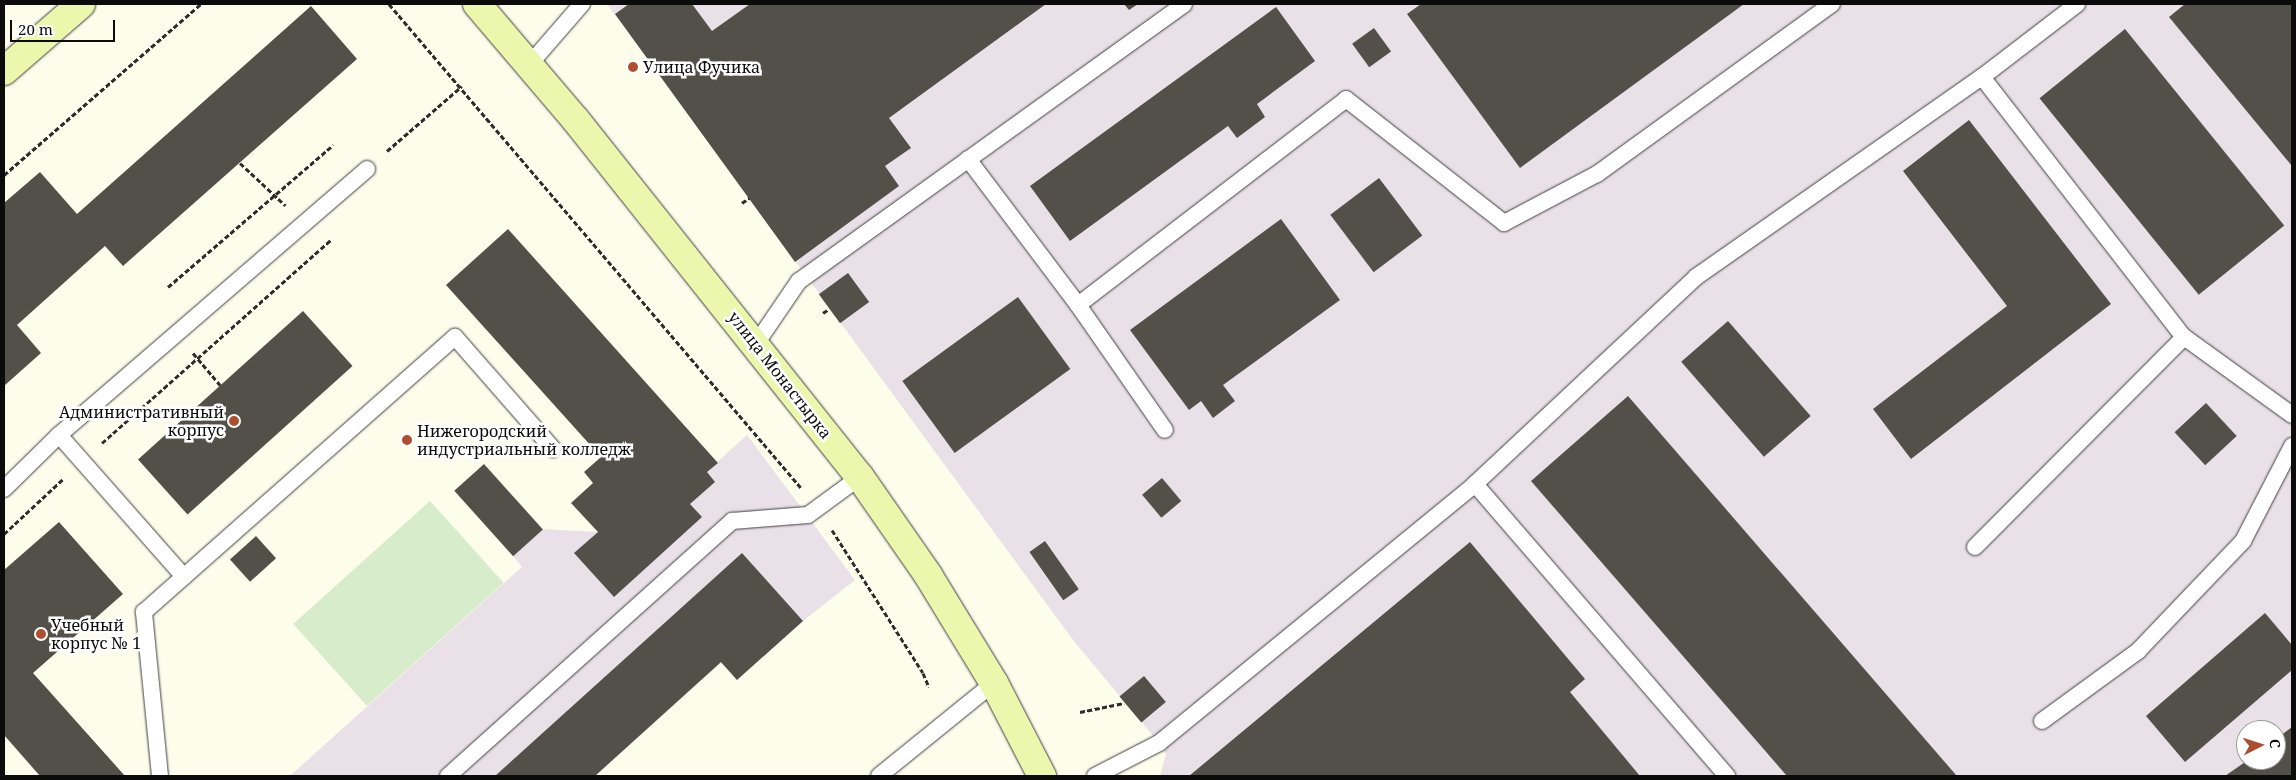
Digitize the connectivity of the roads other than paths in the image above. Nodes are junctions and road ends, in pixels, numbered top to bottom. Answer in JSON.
{"nodes":[{"id":1,"x":81,"y":4,"type":"edge"},
{"id":2,"x":477,"y":4,"type":"edge"},
{"id":3,"x":582,"y":4,"type":"edge"},
{"id":4,"x":1184,"y":4,"type":"edge"},
{"id":5,"x":1832,"y":4,"type":"edge"},
{"id":6,"x":2076,"y":4,"type":"edge"},
{"id":7,"x":529,"y":65,"type":"junction"},
{"id":8,"x":4,"y":71,"type":"edge"},
{"id":9,"x":1982,"y":77,"type":"junction"},
{"id":10,"x":968,"y":159,"type":"junction"},
{"id":11,"x":366,"y":169,"type":"road end"},
{"id":12,"x":1078,"y":305,"type":"junction"},
{"id":13,"x":2184,"y":337,"type":"junction"},
{"id":14,"x":756,"y":344,"type":"junction"},
{"id":15,"x":2292,"y":415,"type":"edge"},
{"id":16,"x":1165,"y":430,"type":"dead end"},
{"id":17,"x":59,"y":435,"type":"junction"},
{"id":18,"x":2292,"y":446,"type":"edge"},
{"id":19,"x":553,"y":449,"type":"dead end"},
{"id":20,"x":860,"y":477,"type":"junction"},
{"id":21,"x":1475,"y":484,"type":"junction"},
{"id":22,"x":4,"y":489,"type":"edge"},
{"id":23,"x":1975,"y":547,"type":"dead end"},
{"id":24,"x":184,"y":577,"type":"junction"},
{"id":25,"x":994,"y":683,"type":"junction"},
{"id":26,"x":2042,"y":721,"type":"dead end"},
{"id":27,"x":160,"y":776,"type":"edge"},
{"id":28,"x":448,"y":776,"type":"edge"},
{"id":29,"x":879,"y":776,"type":"edge"},
{"id":30,"x":1042,"y":776,"type":"edge"},
{"id":31,"x":1095,"y":776,"type":"edge"},
{"id":32,"x":1727,"y":776,"type":"edge"}],
"edges":[{"from":1,"to":8,"type":"street"},
{"from":2,"to":7,"type":"street","name":"улица Монастырка"},
{"from":3,"to":7,"type":"lane"},
{"from":4,"to":10,"type":"lane"},
{"from":5,"to":12,"type":"lane"},
{"from":6,"to":9,"type":"lane"},
{"from":7,"to":14,"type":"street","name":"улица Монастырка"},
{"from":9,"to":13,"type":"lane"},
{"from":9,"to":21,"type":"lane"},
{"from":10,"to":12,"type":"lane"},
{"from":10,"to":14,"type":"lane"},
{"from":11,"to":17,"type":"lane"},
{"from":12,"to":16,"type":"lane"},
{"from":13,"to":15,"type":"lane"},
{"from":13,"to":23,"type":"lane"},
{"from":14,"to":20,"type":"street","name":"улица Монастырка"},
{"from":17,"to":22,"type":"lane"},
{"from":17,"to":24,"type":"lane"},
{"from":18,"to":26,"type":"lane"},
{"from":19,"to":24,"type":"lane"},
{"from":20,"to":25,"type":"street","name":"улица Монастырка"},
{"from":20,"to":28,"type":"lane"},
{"from":21,"to":31,"type":"lane"},
{"from":21,"to":32,"type":"lane"},
{"from":24,"to":27,"type":"lane"},
{"from":25,"to":29,"type":"lane"},
{"from":25,"to":30,"type":"street","name":"улица Монастырка"}]}
